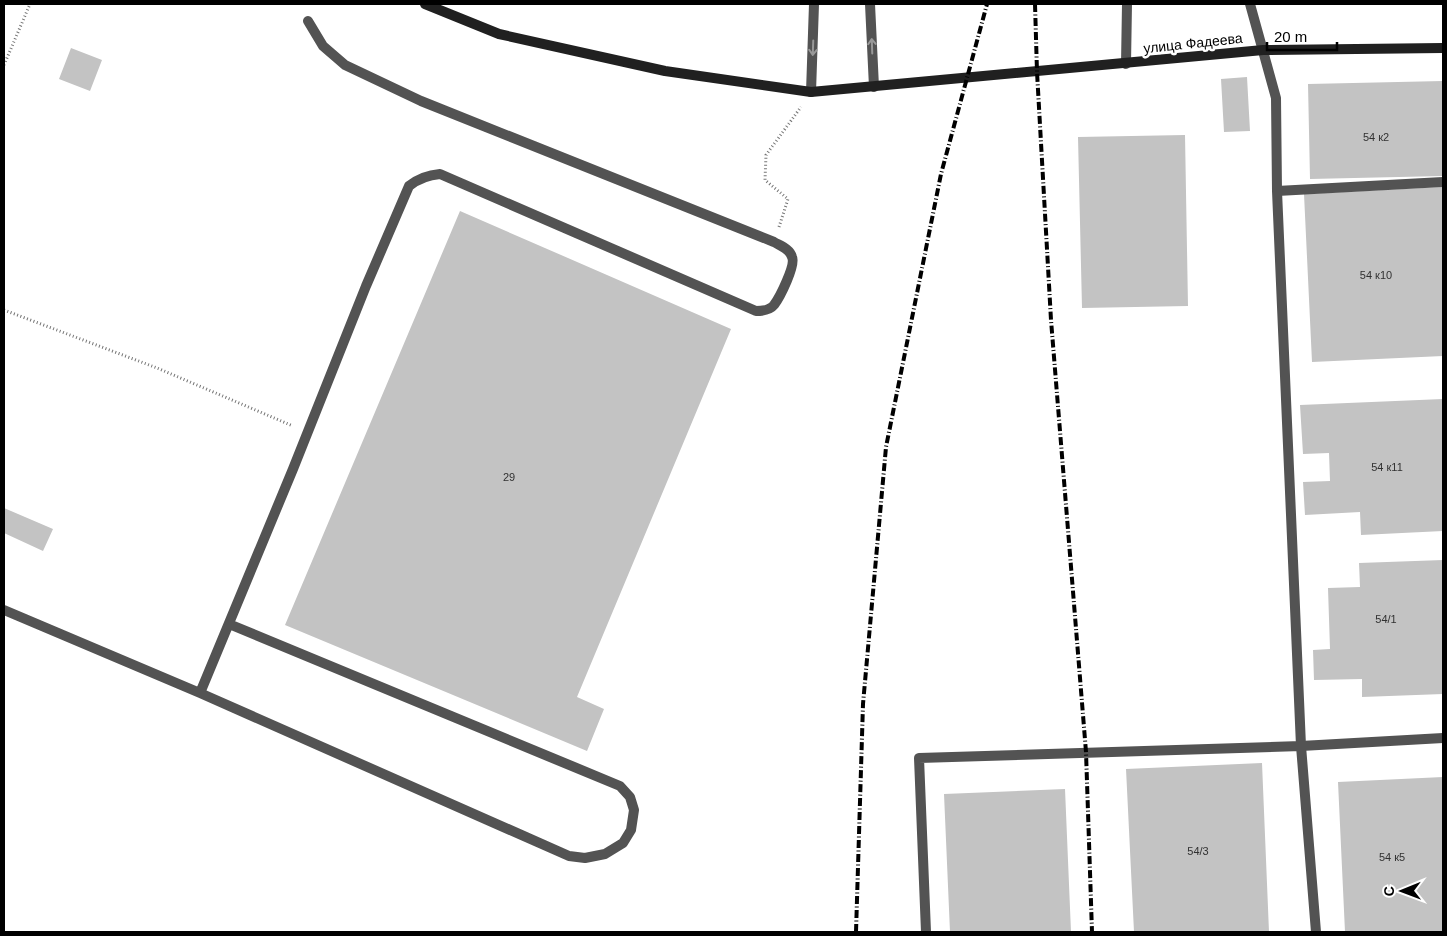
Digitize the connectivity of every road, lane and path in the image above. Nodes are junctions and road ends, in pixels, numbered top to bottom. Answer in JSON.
{"nodes":[{"id":1,"x":30,"y":4,"type":"edge"},
{"id":2,"x":425,"y":4,"type":"edge"},
{"id":3,"x":814,"y":4,"type":"edge"},
{"id":4,"x":870,"y":4,"type":"edge"},
{"id":5,"x":1127,"y":4,"type":"edge"},
{"id":6,"x":1250,"y":4,"type":"edge"},
{"id":7,"x":308,"y":21,"type":"dead end"},
{"id":8,"x":1443,"y":48,"type":"edge"},
{"id":9,"x":1263,"y":50,"type":"junction"},
{"id":10,"x":1126,"y":64,"type":"junction"},
{"id":11,"x":4,"y":65,"type":"edge"},
{"id":12,"x":874,"y":87,"type":"junction"},
{"id":13,"x":811,"y":92,"type":"junction"},
{"id":14,"x":1443,"y":182,"type":"edge"},
{"id":15,"x":1277,"y":190,"type":"junction"},
{"id":16,"x":774,"y":242,"type":"junction"},
{"id":17,"x":4,"y":310,"type":"edge"},
{"id":18,"x":308,"y":432,"type":"junction"},
{"id":19,"x":4,"y":610,"type":"edge"},
{"id":20,"x":229,"y":624,"type":"junction"},
{"id":21,"x":200,"y":692,"type":"junction"},
{"id":22,"x":1443,"y":738,"type":"edge"},
{"id":23,"x":1301,"y":746,"type":"junction"},
{"id":24,"x":926,"y":932,"type":"edge"},
{"id":25,"x":1316,"y":932,"type":"edge"}],
"edges":[{"from":1,"to":11,"type":"path"},
{"from":2,"to":13,"type":"street","name":"улица Фадеева"},
{"from":3,"to":13,"type":"lane","one_way":true},
{"from":12,"to":4,"type":"lane","one_way":true},
{"from":5,"to":10,"type":"lane"},
{"from":6,"to":9,"type":"lane"},
{"from":7,"to":16,"type":"lane"},
{"from":8,"to":9,"type":"street","name":"улица Фадеева"},
{"from":9,"to":10,"type":"street","name":"улица Фадеева"},
{"from":9,"to":15,"type":"lane"},
{"from":10,"to":12,"type":"street","name":"улица Фадеева"},
{"from":12,"to":13,"type":"street","name":"улица Фадеева"},
{"from":13,"to":16,"type":"path"},
{"from":14,"to":15,"type":"lane"},
{"from":15,"to":23,"type":"lane"},
{"from":16,"to":18,"type":"lane"},
{"from":17,"to":18,"type":"path"},
{"from":18,"to":20,"type":"lane"},
{"from":19,"to":21,"type":"lane"},
{"from":20,"to":21,"type":"lane"},
{"from":20,"to":21,"type":"lane"},
{"from":22,"to":23,"type":"lane"},
{"from":23,"to":24,"type":"lane"},
{"from":23,"to":25,"type":"lane"}]}
